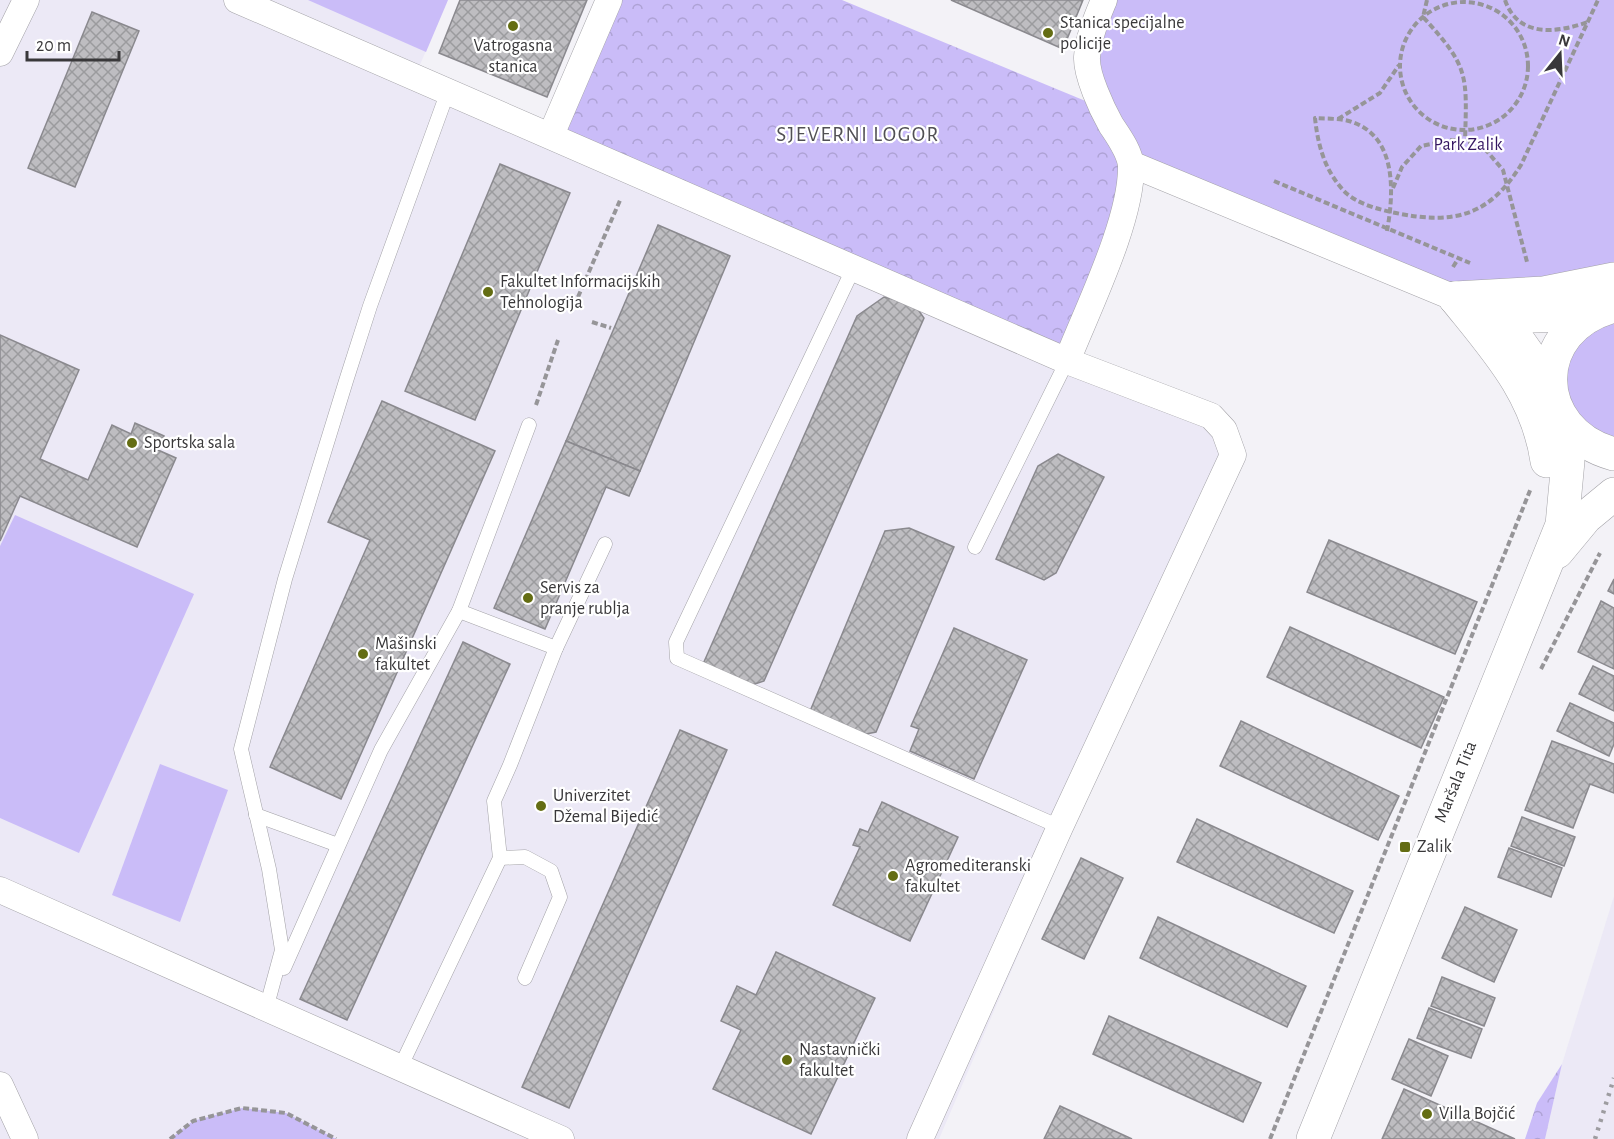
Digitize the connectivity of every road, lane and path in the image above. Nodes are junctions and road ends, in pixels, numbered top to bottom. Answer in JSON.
{"nodes":[{"id":1,"x":26,"y":0,"type":"edge"},
{"id":2,"x":237,"y":0,"type":"edge"},
{"id":3,"x":609,"y":0,"type":"edge"},
{"id":4,"x":1104,"y":0,"type":"edge"},
{"id":5,"x":1427,"y":0,"type":"edge"},
{"id":6,"x":1505,"y":0,"type":"edge"},
{"id":7,"x":1598,"y":0,"type":"edge"},
{"id":8,"x":1423,"y":17,"type":"junction"},
{"id":9,"x":1589,"y":21,"type":"junction"},
{"id":10,"x":0,"y":53,"type":"edge"},
{"id":11,"x":1399,"y":65,"type":"junction"},
{"id":12,"x":448,"y":91,"type":"junction"},
{"id":13,"x":1338,"y":119,"type":"junction"},
{"id":14,"x":1465,"y":131,"type":"junction"},
{"id":15,"x":551,"y":135,"type":"junction"},
{"id":16,"x":1465,"y":141,"type":"junction"},
{"id":17,"x":1131,"y":164,"type":"junction"},
{"id":18,"x":633,"y":171,"type":"junction"},
{"id":19,"x":1274,"y":181,"type":"dead end"},
{"id":20,"x":1506,"y":187,"type":"junction"},
{"id":21,"x":1393,"y":189,"type":"junction"},
{"id":22,"x":1390,"y":212,"type":"junction"},
{"id":23,"x":1387,"y":231,"type":"junction"},
{"id":24,"x":1472,"y":264,"type":"dead end"},
{"id":25,"x":1528,"y":264,"type":"dead end"},
{"id":26,"x":854,"y":267,"type":"junction"},
{"id":27,"x":1614,"y":279,"type":"edge"},
{"id":28,"x":578,"y":297,"type":"dead end"},
{"id":29,"x":1455,"y":298,"type":"junction"},
{"id":30,"x":528,"y":302,"type":"dead end"},
{"id":31,"x":548,"y":307,"type":"dead end"},
{"id":32,"x":1605,"y":309,"type":"edge"},
{"id":33,"x":1508,"y":320,"type":"junction"},
{"id":34,"x":592,"y":322,"type":"dead end"},
{"id":35,"x":611,"y":328,"type":"dead end"},
{"id":36,"x":558,"y":340,"type":"dead end"},
{"id":37,"x":1067,"y":361,"type":"junction"},
{"id":38,"x":1555,"y":404,"type":"junction"},
{"id":39,"x":529,"y":425,"type":"joint"},
{"id":40,"x":1614,"y":454,"type":"edge"},
{"id":41,"x":1614,"y":471,"type":"edge"},
{"id":42,"x":1614,"y":494,"type":"edge"},
{"id":43,"x":1526,"y":504,"type":"dead end"},
{"id":44,"x":1562,"y":525,"type":"junction"},
{"id":45,"x":605,"y":544,"type":"dead end"},
{"id":46,"x":975,"y":547,"type":"dead end"},
{"id":47,"x":1542,"y":570,"type":"junction"},
{"id":48,"x":459,"y":611,"type":"junction"},
{"id":49,"x":556,"y":648,"type":"junction"},
{"id":50,"x":256,"y":815,"type":"junction"},
{"id":51,"x":1060,"y":827,"type":"junction"},
{"id":52,"x":338,"y":845,"type":"junction"},
{"id":53,"x":500,"y":858,"type":"junction"},
{"id":54,"x":0,"y":890,"type":"edge"},
{"id":55,"x":525,"y":978,"type":"dead end"},
{"id":56,"x":266,"y":1009,"type":"junction"},
{"id":57,"x":400,"y":1068,"type":"junction"},
{"id":58,"x":0,"y":1085,"type":"edge"},
{"id":59,"x":25,"y":1139,"type":"edge"},
{"id":60,"x":170,"y":1139,"type":"edge"},
{"id":61,"x":336,"y":1139,"type":"edge"},
{"id":62,"x":561,"y":1139,"type":"edge"},
{"id":63,"x":920,"y":1139,"type":"edge"},
{"id":64,"x":1270,"y":1139,"type":"edge"},
{"id":65,"x":1313,"y":1139,"type":"edge"}],
"edges":[{"from":1,"to":10,"type":"street"},
{"from":2,"to":12,"type":"street"},
{"from":3,"to":15,"type":"street"},
{"from":4,"to":17,"type":"street"},
{"from":5,"to":8,"type":"path"},
{"from":6,"to":9,"type":"path"},
{"from":7,"to":9,"type":"path"},
{"from":8,"to":11,"type":"path"},
{"from":8,"to":14,"type":"path"},
{"from":8,"to":14,"type":"path"},
{"from":9,"to":20,"type":"path"},
{"from":11,"to":13,"type":"path"},
{"from":11,"to":14,"type":"path"},
{"from":12,"to":15,"type":"street"},
{"from":12,"to":50,"type":"lane"},
{"from":13,"to":21,"type":"path"},
{"from":13,"to":22,"type":"path"},
{"from":14,"to":16,"type":"path"},
{"from":15,"to":18,"type":"street"},
{"from":16,"to":20,"type":"path"},
{"from":16,"to":21,"type":"path"},
{"from":17,"to":29,"type":"street"},
{"from":17,"to":37,"type":"street"},
{"from":18,"to":26,"type":"street"},
{"from":18,"to":28,"type":"path"},
{"from":19,"to":23,"type":"path"},
{"from":20,"to":22,"type":"path"},
{"from":20,"to":25,"type":"path"},
{"from":21,"to":22,"type":"path"},
{"from":22,"to":23,"type":"path"},
{"from":23,"to":24,"type":"path"},
{"from":26,"to":37,"type":"street"},
{"from":26,"to":51,"type":"lane"},
{"from":27,"to":29,"type":"street"},
{"from":29,"to":33,"type":"street"},
{"from":29,"to":47,"type":"street"},
{"from":30,"to":31,"type":"path"},
{"from":32,"to":33,"type":"street"},
{"from":32,"to":38,"type":"street","name":"Maršala Tita"},
{"from":33,"to":38,"type":"street"},
{"from":34,"to":35,"type":"path"},
{"from":36,"to":39,"type":"path"},
{"from":37,"to":46,"type":"lane"},
{"from":37,"to":51,"type":"street"},
{"from":38,"to":40,"type":"street"},
{"from":38,"to":44,"type":"street","name":"Maršala Tita"},
{"from":39,"to":48,"type":"lane"},
{"from":41,"to":44,"type":"street","name":"Maršala Tita"},
{"from":42,"to":47,"type":"street"},
{"from":43,"to":64,"type":"path"},
{"from":44,"to":47,"type":"street","name":"Maršala Tita"},
{"from":45,"to":49,"type":"lane"},
{"from":47,"to":65,"type":"street","name":"Maršala Tita"},
{"from":48,"to":49,"type":"lane"},
{"from":48,"to":52,"type":"lane"},
{"from":49,"to":53,"type":"lane"},
{"from":50,"to":52,"type":"lane"},
{"from":50,"to":56,"type":"lane"},
{"from":51,"to":63,"type":"street"},
{"from":52,"to":56,"type":"lane"},
{"from":53,"to":55,"type":"lane"},
{"from":53,"to":57,"type":"lane"},
{"from":54,"to":56,"type":"street"},
{"from":56,"to":57,"type":"street"},
{"from":57,"to":62,"type":"street"},
{"from":58,"to":59,"type":"street"},
{"from":60,"to":61,"type":"path"}]}
